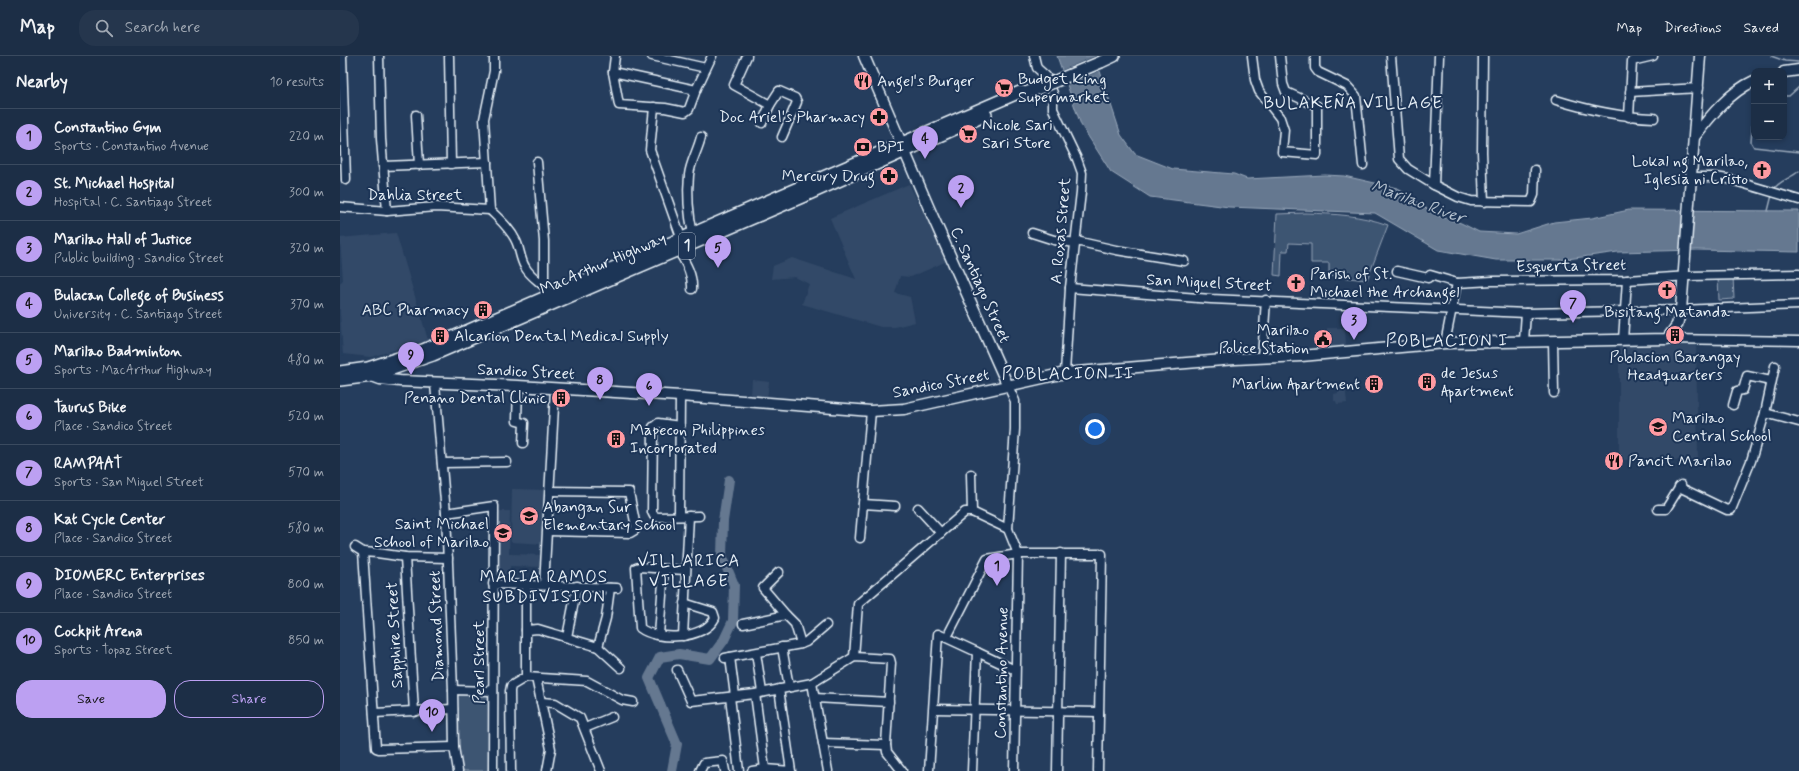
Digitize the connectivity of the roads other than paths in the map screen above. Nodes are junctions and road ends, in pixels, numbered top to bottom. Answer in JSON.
{"nodes":[{"id":1,"x":342,"y":56,"type":"edge"},
{"id":2,"x":379,"y":56,"type":"edge"},
{"id":3,"x":449,"y":56,"type":"edge"},
{"id":4,"x":494,"y":56,"type":"edge"},
{"id":5,"x":615,"y":56,"type":"edge"},
{"id":6,"x":652,"y":56,"type":"edge"},
{"id":7,"x":712,"y":56,"type":"edge"},
{"id":8,"x":747,"y":56,"type":"edge"},
{"id":9,"x":864,"y":56,"type":"edge"},
{"id":10,"x":1034,"y":56,"type":"edge"},
{"id":11,"x":1114,"y":56,"type":"edge"},
{"id":12,"x":1252,"y":56,"type":"edge"},
{"id":13,"x":1280,"y":56,"type":"edge"},
{"id":14,"x":1315,"y":56,"type":"edge"},
{"id":15,"x":1391,"y":56,"type":"edge"},
{"id":16,"x":1439,"y":56,"type":"edge"},
{"id":17,"x":1483,"y":56,"type":"edge"},
{"id":18,"x":1653,"y":56,"type":"edge"},
{"id":19,"x":1700,"y":56,"type":"edge"},
{"id":20,"x":686,"y":60,"type":"edge"},
{"id":21,"x":706,"y":68,"type":"junction"},
{"id":22,"x":1799,"y":70,"type":"edge"},
{"id":23,"x":614,"y":72,"type":"junction"},
{"id":24,"x":1787,"y":72,"type":"edge"},
{"id":25,"x":341,"y":79,"type":"edge"},
{"id":26,"x":1751,"y":83,"type":"edge"},
{"id":27,"x":1699,"y":88,"type":"junction"},
{"id":28,"x":696,"y":90,"type":"junction"},
{"id":29,"x":1630,"y":92,"type":"junction"},
{"id":30,"x":1556,"y":100,"type":"dead end"},
{"id":31,"x":770,"y":105,"type":"junction"},
{"id":32,"x":654,"y":107,"type":"junction"},
{"id":33,"x":416,"y":115,"type":"dead end"},
{"id":34,"x":1629,"y":117,"type":"junction"},
{"id":35,"x":1654,"y":118,"type":"dead end"},
{"id":36,"x":762,"y":123,"type":"dead end"},
{"id":37,"x":1695,"y":136,"type":"junction"},
{"id":38,"x":701,"y":137,"type":"dead end"},
{"id":39,"x":782,"y":137,"type":"dead end"},
{"id":40,"x":903,"y":147,"type":"junction"},
{"id":41,"x":487,"y":162,"type":"junction"},
{"id":42,"x":538,"y":162,"type":"dead end"},
{"id":43,"x":451,"y":164,"type":"junction"},
{"id":44,"x":418,"y":165,"type":"junction"},
{"id":45,"x":1363,"y":165,"type":"dead end"},
{"id":46,"x":383,"y":166,"type":"junction"},
{"id":47,"x":1535,"y":170,"type":"dead end"},
{"id":48,"x":1692,"y":177,"type":"junction"},
{"id":49,"x":346,"y":180,"type":"dead end"},
{"id":50,"x":1434,"y":185,"type":"junction"},
{"id":51,"x":1799,"y":200,"type":"edge"},
{"id":52,"x":1484,"y":202,"type":"junction"},
{"id":53,"x":340,"y":207,"type":"edge"},
{"id":54,"x":490,"y":210,"type":"junction"},
{"id":55,"x":387,"y":211,"type":"junction"},
{"id":56,"x":1032,"y":233,"type":"dead end"},
{"id":57,"x":693,"y":234,"type":"junction"},
{"id":58,"x":1076,"y":242,"type":"junction"},
{"id":59,"x":681,"y":245,"type":"junction"},
{"id":60,"x":1184,"y":260,"type":"dead end"},
{"id":61,"x":1397,"y":271,"type":"dead end"},
{"id":62,"x":1799,"y":274,"type":"edge"},
{"id":63,"x":1685,"y":276,"type":"junction"},
{"id":64,"x":1627,"y":280,"type":"junction"},
{"id":65,"x":1457,"y":283,"type":"junction"},
{"id":66,"x":544,"y":284,"type":"junction"},
{"id":67,"x":1070,"y":288,"type":"junction"},
{"id":68,"x":692,"y":289,"type":"dead end"},
{"id":69,"x":553,"y":298,"type":"junction"},
{"id":70,"x":1266,"y":300,"type":"junction"},
{"id":71,"x":1799,"y":305,"type":"edge"},
{"id":72,"x":1451,"y":310,"type":"junction"},
{"id":73,"x":1681,"y":310,"type":"junction"},
{"id":74,"x":1625,"y":311,"type":"junction"},
{"id":75,"x":1526,"y":313,"type":"junction"},
{"id":76,"x":1667,"y":339,"type":"junction"},
{"id":77,"x":1623,"y":340,"type":"junction"},
{"id":78,"x":1524,"y":341,"type":"junction"},
{"id":79,"x":1553,"y":341,"type":"junction"},
{"id":80,"x":1799,"y":341,"type":"edge"},
{"id":81,"x":1445,"y":343,"type":"junction"},
{"id":82,"x":1262,"y":357,"type":"junction"},
{"id":83,"x":1775,"y":366,"type":"dead end"},
{"id":84,"x":340,"y":372,"type":"edge"},
{"id":85,"x":370,"y":372,"type":"junction"},
{"id":86,"x":1065,"y":373,"type":"junction"},
{"id":87,"x":340,"y":380,"type":"edge"},
{"id":88,"x":1771,"y":381,"type":"junction"},
{"id":89,"x":435,"y":384,"type":"junction"},
{"id":90,"x":518,"y":386,"type":"junction"},
{"id":91,"x":1008,"y":386,"type":"junction"},
{"id":92,"x":555,"y":388,"type":"junction"},
{"id":93,"x":1554,"y":394,"type":"dead end"},
{"id":94,"x":680,"y":396,"type":"junction"},
{"id":95,"x":1733,"y":405,"type":"dead end"},
{"id":96,"x":871,"y":411,"type":"junction"},
{"id":97,"x":1765,"y":413,"type":"junction"},
{"id":98,"x":1799,"y":422,"type":"edge"},
{"id":99,"x":680,"y":426,"type":"junction"},
{"id":100,"x":523,"y":443,"type":"dead end"},
{"id":101,"x":507,"y":462,"type":"dead end"},
{"id":102,"x":442,"y":463,"type":"junction"},
{"id":103,"x":971,"y":474,"type":"dead end"},
{"id":104,"x":550,"y":491,"type":"junction"},
{"id":105,"x":863,"y":504,"type":"junction"},
{"id":106,"x":895,"y":506,"type":"dead end"},
{"id":107,"x":918,"y":508,"type":"dead end"},
{"id":108,"x":1658,"y":509,"type":"dead end"},
{"id":109,"x":972,"y":512,"type":"junction"},
{"id":110,"x":446,"y":513,"type":"junction"},
{"id":111,"x":679,"y":516,"type":"junction"},
{"id":112,"x":689,"y":516,"type":"junction"},
{"id":113,"x":699,"y":516,"type":"dead end"},
{"id":114,"x":1008,"y":529,"type":"junction"},
{"id":115,"x":548,"y":532,"type":"junction"},
{"id":116,"x":941,"y":533,"type":"junction"},
{"id":117,"x":860,"y":538,"type":"dead end"},
{"id":118,"x":355,"y":547,"type":"dead end"},
{"id":119,"x":363,"y":552,"type":"junction"},
{"id":120,"x":1061,"y":553,"type":"junction"},
{"id":121,"x":1018,"y":554,"type":"junction"},
{"id":122,"x":405,"y":557,"type":"junction"},
{"id":123,"x":448,"y":558,"type":"junction"},
{"id":124,"x":664,"y":569,"type":"junction"},
{"id":125,"x":685,"y":570,"type":"junction"},
{"id":126,"x":779,"y":572,"type":"dead end"},
{"id":127,"x":493,"y":584,"type":"junction"},
{"id":128,"x":526,"y":585,"type":"junction"},
{"id":129,"x":544,"y":585,"type":"junction"},
{"id":130,"x":577,"y":586,"type":"junction"},
{"id":131,"x":684,"y":603,"type":"junction"},
{"id":132,"x":786,"y":615,"type":"junction"},
{"id":133,"x":743,"y":624,"type":"dead end"},
{"id":134,"x":826,"y":625,"type":"dead end"},
{"id":135,"x":526,"y":630,"type":"junction"},
{"id":136,"x":660,"y":635,"type":"junction"},
{"id":137,"x":683,"y":636,"type":"junction"},
{"id":138,"x":567,"y":637,"type":"junction"},
{"id":139,"x":947,"y":637,"type":"junction"},
{"id":140,"x":800,"y":644,"type":"junction"},
{"id":141,"x":598,"y":647,"type":"junction"},
{"id":142,"x":782,"y":648,"type":"junction"},
{"id":143,"x":977,"y":652,"type":"junction"},
{"id":144,"x":756,"y":653,"type":"junction"},
{"id":145,"x":854,"y":658,"type":"junction"},
{"id":146,"x":621,"y":668,"type":"dead end"},
{"id":147,"x":677,"y":670,"type":"dead end"},
{"id":148,"x":1015,"y":670,"type":"junction"},
{"id":149,"x":526,"y":677,"type":"junction"},
{"id":150,"x":536,"y":678,"type":"junction"},
{"id":151,"x":812,"y":683,"type":"junction"},
{"id":152,"x":789,"y":687,"type":"junction"},
{"id":153,"x":779,"y":689,"type":"junction"},
{"id":154,"x":453,"y":690,"type":"junction"},
{"id":155,"x":493,"y":691,"type":"junction"},
{"id":156,"x":759,"y":693,"type":"junction"},
{"id":157,"x":732,"y":697,"type":"junction"},
{"id":158,"x":815,"y":698,"type":"junction"},
{"id":159,"x":541,"y":702,"type":"junction"},
{"id":160,"x":633,"y":702,"type":"dead end"},
{"id":161,"x":889,"y":702,"type":"junction"},
{"id":162,"x":453,"y":709,"type":"junction"},
{"id":163,"x":934,"y":709,"type":"junction"},
{"id":164,"x":974,"y":710,"type":"junction"},
{"id":165,"x":1016,"y":710,"type":"junction"},
{"id":166,"x":1058,"y":710,"type":"junction"},
{"id":167,"x":414,"y":712,"type":"junction"},
{"id":168,"x":1100,"y":712,"type":"junction"},
{"id":169,"x":374,"y":713,"type":"junction"},
{"id":170,"x":612,"y":716,"type":"dead end"},
{"id":171,"x":585,"y":728,"type":"junction"},
{"id":172,"x":823,"y":743,"type":"junction"},
{"id":173,"x":886,"y":745,"type":"junction"},
{"id":174,"x":454,"y":747,"type":"junction"},
{"id":175,"x":738,"y":767,"type":"edge"},
{"id":176,"x":724,"y":768,"type":"edge"},
{"id":177,"x":765,"y":769,"type":"junction"},
{"id":178,"x":458,"y":771,"type":"edge"},
{"id":179,"x":493,"y":771,"type":"edge"},
{"id":180,"x":511,"y":771,"type":"edge"},
{"id":181,"x":547,"y":771,"type":"edge"},
{"id":182,"x":601,"y":771,"type":"edge"},
{"id":183,"x":700,"y":771,"type":"edge"},
{"id":184,"x":752,"y":771,"type":"edge"},
{"id":185,"x":828,"y":771,"type":"edge"},
{"id":186,"x":902,"y":771,"type":"edge"},
{"id":187,"x":929,"y":771,"type":"edge"},
{"id":188,"x":972,"y":771,"type":"edge"},
{"id":189,"x":1014,"y":771,"type":"edge"},
{"id":190,"x":1057,"y":771,"type":"edge"},
{"id":191,"x":1098,"y":771,"type":"edge"}],
"edges":[{"from":1,"to":25,"type":"street"},
{"from":2,"to":46,"type":"street"},
{"from":3,"to":43,"type":"street"},
{"from":4,"to":41,"type":"street"},
{"from":5,"to":23,"type":"street"},
{"from":6,"to":20,"type":"street"},
{"from":7,"to":21,"type":"street"},
{"from":8,"to":31,"type":"street"},
{"from":9,"to":40,"type":"main road","name":"C. Santiago Street"},
{"from":10,"to":58,"type":"street","name":"A. Roxas Street"},
{"from":11,"to":40,"type":"highway","name":"MacArthur Highway","number":"1","bridge":true},
{"from":12,"to":13,"type":"street"},
{"from":14,"to":45,"type":"street"},
{"from":15,"to":50,"type":"street"},
{"from":16,"to":50,"type":"street"},
{"from":17,"to":52,"type":"street"},
{"from":18,"to":29,"type":"street"},
{"from":19,"to":27,"type":"main road"},
{"from":20,"to":21,"type":"street"},
{"from":21,"to":28,"type":"street"},
{"from":22,"to":24,"type":"main road"},
{"from":23,"to":28,"type":"street"},
{"from":23,"to":32,"type":"street"},
{"from":25,"to":49,"type":"street"},
{"from":26,"to":37,"type":"main road"},
{"from":27,"to":29,"type":"street"},
{"from":27,"to":37,"type":"main road"},
{"from":28,"to":32,"type":"street"},
{"from":29,"to":34,"type":"street"},
{"from":30,"to":34,"type":"street"},
{"from":31,"to":36,"type":"street"},
{"from":31,"to":39,"type":"street"},
{"from":32,"to":59,"type":"street"},
{"from":33,"to":44,"type":"street"},
{"from":34,"to":35,"type":"street"},
{"from":37,"to":48,"type":"main road"},
{"from":38,"to":57,"type":"street"},
{"from":40,"to":57,"type":"highway","name":"MacArthur Highway","number":"1"},
{"from":40,"to":59,"type":"highway","name":"MacArthur Highway","number":"1"},
{"from":40,"to":91,"type":"main road","name":"C. Santiago Street"},
{"from":41,"to":43,"type":"street","name":"Dahlia Street"},
{"from":41,"to":54,"type":"street"},
{"from":42,"to":66,"type":"street"},
{"from":43,"to":44,"type":"street","name":"Dahlia Street"},
{"from":44,"to":46,"type":"street","name":"Dahlia Street"},
{"from":46,"to":55,"type":"street"},
{"from":47,"to":52,"type":"street"},
{"from":48,"to":51,"type":"street"},
{"from":48,"to":63,"type":"main road"},
{"from":50,"to":52,"type":"street"},
{"from":53,"to":55,"type":"street","name":"Dahlia Street"},
{"from":54,"to":55,"type":"street","name":"Dahlia Street"},
{"from":54,"to":66,"type":"street"},
{"from":56,"to":58,"type":"street"},
{"from":57,"to":59,"type":"highway","name":"MacArthur Highway","number":"1"},
{"from":58,"to":60,"type":"street"},
{"from":58,"to":67,"type":"street","name":"A. Roxas Street"},
{"from":59,"to":68,"type":"street"},
{"from":59,"to":69,"type":"highway","name":"MacArthur Highway","number":"1"},
{"from":61,"to":65,"type":"street","name":"Esquerta Street"},
{"from":62,"to":63,"type":"street","name":"Esquerta Street"},
{"from":63,"to":64,"type":"street","name":"Esquerta Street"},
{"from":63,"to":73,"type":"main road"},
{"from":64,"to":65,"type":"street","name":"Esquerta Street"},
{"from":64,"to":74,"type":"street"},
{"from":65,"to":72,"type":"street"},
{"from":66,"to":69,"type":"street"},
{"from":67,"to":70,"type":"street","name":"San Miguel Street"},
{"from":67,"to":86,"type":"street","name":"A. Roxas Street"},
{"from":69,"to":85,"type":"highway","name":"MacArthur Highway","number":"1"},
{"from":70,"to":72,"type":"street","name":"San Miguel Street"},
{"from":70,"to":82,"type":"street"},
{"from":71,"to":73,"type":"street","name":"San Miguel Street"},
{"from":72,"to":75,"type":"street","name":"San Miguel Street"},
{"from":72,"to":81,"type":"street"},
{"from":73,"to":74,"type":"street","name":"San Miguel Street"},
{"from":73,"to":76,"type":"main road"},
{"from":74,"to":75,"type":"street","name":"San Miguel Street"},
{"from":74,"to":77,"type":"street"},
{"from":75,"to":78,"type":"street"},
{"from":76,"to":77,"type":"main road","name":"Sandico Street"},
{"from":76,"to":80,"type":"street"},
{"from":77,"to":79,"type":"main road","name":"Sandico Street"},
{"from":78,"to":79,"type":"main road","name":"Sandico Street"},
{"from":78,"to":81,"type":"main road","name":"Sandico Street"},
{"from":79,"to":93,"type":"street"},
{"from":81,"to":82,"type":"main road","name":"Sandico Street"},
{"from":82,"to":86,"type":"main road","name":"Sandico Street"},
{"from":83,"to":88,"type":"street"},
{"from":84,"to":85,"type":"highway","name":"MacArthur Highway","number":"1"},
{"from":85,"to":87,"type":"highway","name":"MacArthur Highway","number":"1"},
{"from":85,"to":89,"type":"main road","name":"Sandico Street"},
{"from":86,"to":91,"type":"main road","name":"Sandico Street"},
{"from":88,"to":95,"type":"street"},
{"from":88,"to":97,"type":"street"},
{"from":89,"to":90,"type":"main road","name":"Sandico Street"},
{"from":89,"to":102,"type":"street","name":"Diamond Street"},
{"from":90,"to":92,"type":"main road","name":"Sandico Street"},
{"from":90,"to":100,"type":"street"},
{"from":91,"to":96,"type":"main road","name":"Sandico Street"},
{"from":91,"to":114,"type":"street","name":"Constantino Avenue"},
{"from":92,"to":94,"type":"main road","name":"Sandico Street"},
{"from":92,"to":104,"type":"street"},
{"from":94,"to":96,"type":"main road","name":"Sandico Street"},
{"from":94,"to":99,"type":"street"},
{"from":96,"to":105,"type":"street"},
{"from":97,"to":98,"type":"street"},
{"from":97,"to":108,"type":"street"},
{"from":99,"to":111,"type":"street"},
{"from":99,"to":111,"type":"street"},
{"from":101,"to":102,"type":"street"},
{"from":102,"to":110,"type":"street","name":"Diamond Street"},
{"from":103,"to":109,"type":"street"},
{"from":104,"to":115,"type":"street"},
{"from":104,"to":115,"type":"street"},
{"from":105,"to":106,"type":"street"},
{"from":105,"to":117,"type":"street"},
{"from":107,"to":116,"type":"street"},
{"from":109,"to":114,"type":"street"},
{"from":109,"to":116,"type":"street"},
{"from":110,"to":123,"type":"street","name":"Diamond Street"},
{"from":110,"to":127,"type":"street","name":"Pearl Street"},
{"from":111,"to":112,"type":"street"},
{"from":112,"to":113,"type":"street"},
{"from":112,"to":125,"type":"street"},
{"from":114,"to":121,"type":"street","name":"Constantino Avenue"},
{"from":115,"to":129,"type":"street"},
{"from":116,"to":145,"type":"street"},
{"from":118,"to":119,"type":"street"},
{"from":119,"to":122,"type":"street"},
{"from":119,"to":169,"type":"street"},
{"from":120,"to":121,"type":"street"},
{"from":120,"to":166,"type":"street"},
{"from":120,"to":168,"type":"street"},
{"from":121,"to":139,"type":"street"},
{"from":121,"to":148,"type":"street","name":"Constantino Avenue"},
{"from":122,"to":123,"type":"street"},
{"from":122,"to":167,"type":"street","name":"Sapphire Street"},
{"from":123,"to":154,"type":"street","name":"Diamond Street"},
{"from":124,"to":125,"type":"street"},
{"from":124,"to":136,"type":"street"},
{"from":124,"to":136,"type":"street"},
{"from":125,"to":131,"type":"street"},
{"from":126,"to":132,"type":"street"},
{"from":127,"to":128,"type":"street"},
{"from":127,"to":155,"type":"street","name":"Pearl Street"},
{"from":128,"to":129,"type":"street"},
{"from":128,"to":135,"type":"street"},
{"from":129,"to":130,"type":"street"},
{"from":130,"to":138,"type":"street"},
{"from":130,"to":141,"type":"street"},
{"from":131,"to":137,"type":"street"},
{"from":131,"to":137,"type":"street"},
{"from":132,"to":133,"type":"street"},
{"from":132,"to":140,"type":"street"},
{"from":134,"to":140,"type":"street"},
{"from":135,"to":138,"type":"street"},
{"from":135,"to":149,"type":"street"},
{"from":136,"to":137,"type":"street"},
{"from":138,"to":141,"type":"street"},
{"from":139,"to":143,"type":"street"},
{"from":139,"to":163,"type":"street"},
{"from":140,"to":142,"type":"street"},
{"from":141,"to":146,"type":"street"},
{"from":142,"to":144,"type":"street"},
{"from":142,"to":152,"type":"street"},
{"from":143,"to":148,"type":"street"},
{"from":143,"to":164,"type":"street"},
{"from":144,"to":156,"type":"street"},
{"from":144,"to":157,"type":"street"},
{"from":145,"to":151,"type":"street"},
{"from":145,"to":161,"type":"street"},
{"from":147,"to":157,"type":"street"},
{"from":148,"to":165,"type":"street","name":"Constantino Avenue"},
{"from":149,"to":150,"type":"street"},
{"from":149,"to":180,"type":"street"},
{"from":150,"to":159,"type":"street"},
{"from":150,"to":160,"type":"street"},
{"from":151,"to":152,"type":"street"},
{"from":151,"to":158,"type":"street"},
{"from":152,"to":153,"type":"street"},
{"from":153,"to":156,"type":"street"},
{"from":153,"to":177,"type":"street"},
{"from":154,"to":155,"type":"street"},
{"from":154,"to":162,"type":"street","name":"Diamond Street"},
{"from":155,"to":179,"type":"street","name":"Pearl Street"},
{"from":156,"to":157,"type":"street"},
{"from":156,"to":177,"type":"street"},
{"from":157,"to":175,"type":"street"},
{"from":158,"to":161,"type":"street"},
{"from":158,"to":172,"type":"street"},
{"from":159,"to":171,"type":"street"},
{"from":159,"to":181,"type":"street"},
{"from":161,"to":173,"type":"street"},
{"from":162,"to":167,"type":"street"},
{"from":162,"to":174,"type":"street","name":"Diamond Street"},
{"from":163,"to":164,"type":"street"},
{"from":163,"to":187,"type":"street"},
{"from":164,"to":165,"type":"street"},
{"from":164,"to":188,"type":"street"},
{"from":165,"to":166,"type":"street"},
{"from":165,"to":189,"type":"street","name":"Constantino Avenue"},
{"from":166,"to":168,"type":"street"},
{"from":166,"to":190,"type":"street"},
{"from":167,"to":169,"type":"street"},
{"from":168,"to":191,"type":"street"},
{"from":169,"to":174,"type":"street"},
{"from":170,"to":171,"type":"street"},
{"from":171,"to":182,"type":"street"},
{"from":172,"to":173,"type":"street"},
{"from":172,"to":185,"type":"street"},
{"from":173,"to":186,"type":"street"},
{"from":174,"to":178,"type":"street","name":"Diamond Street"},
{"from":175,"to":176,"type":"street"},
{"from":176,"to":183,"type":"street"},
{"from":177,"to":184,"type":"street"}]}
